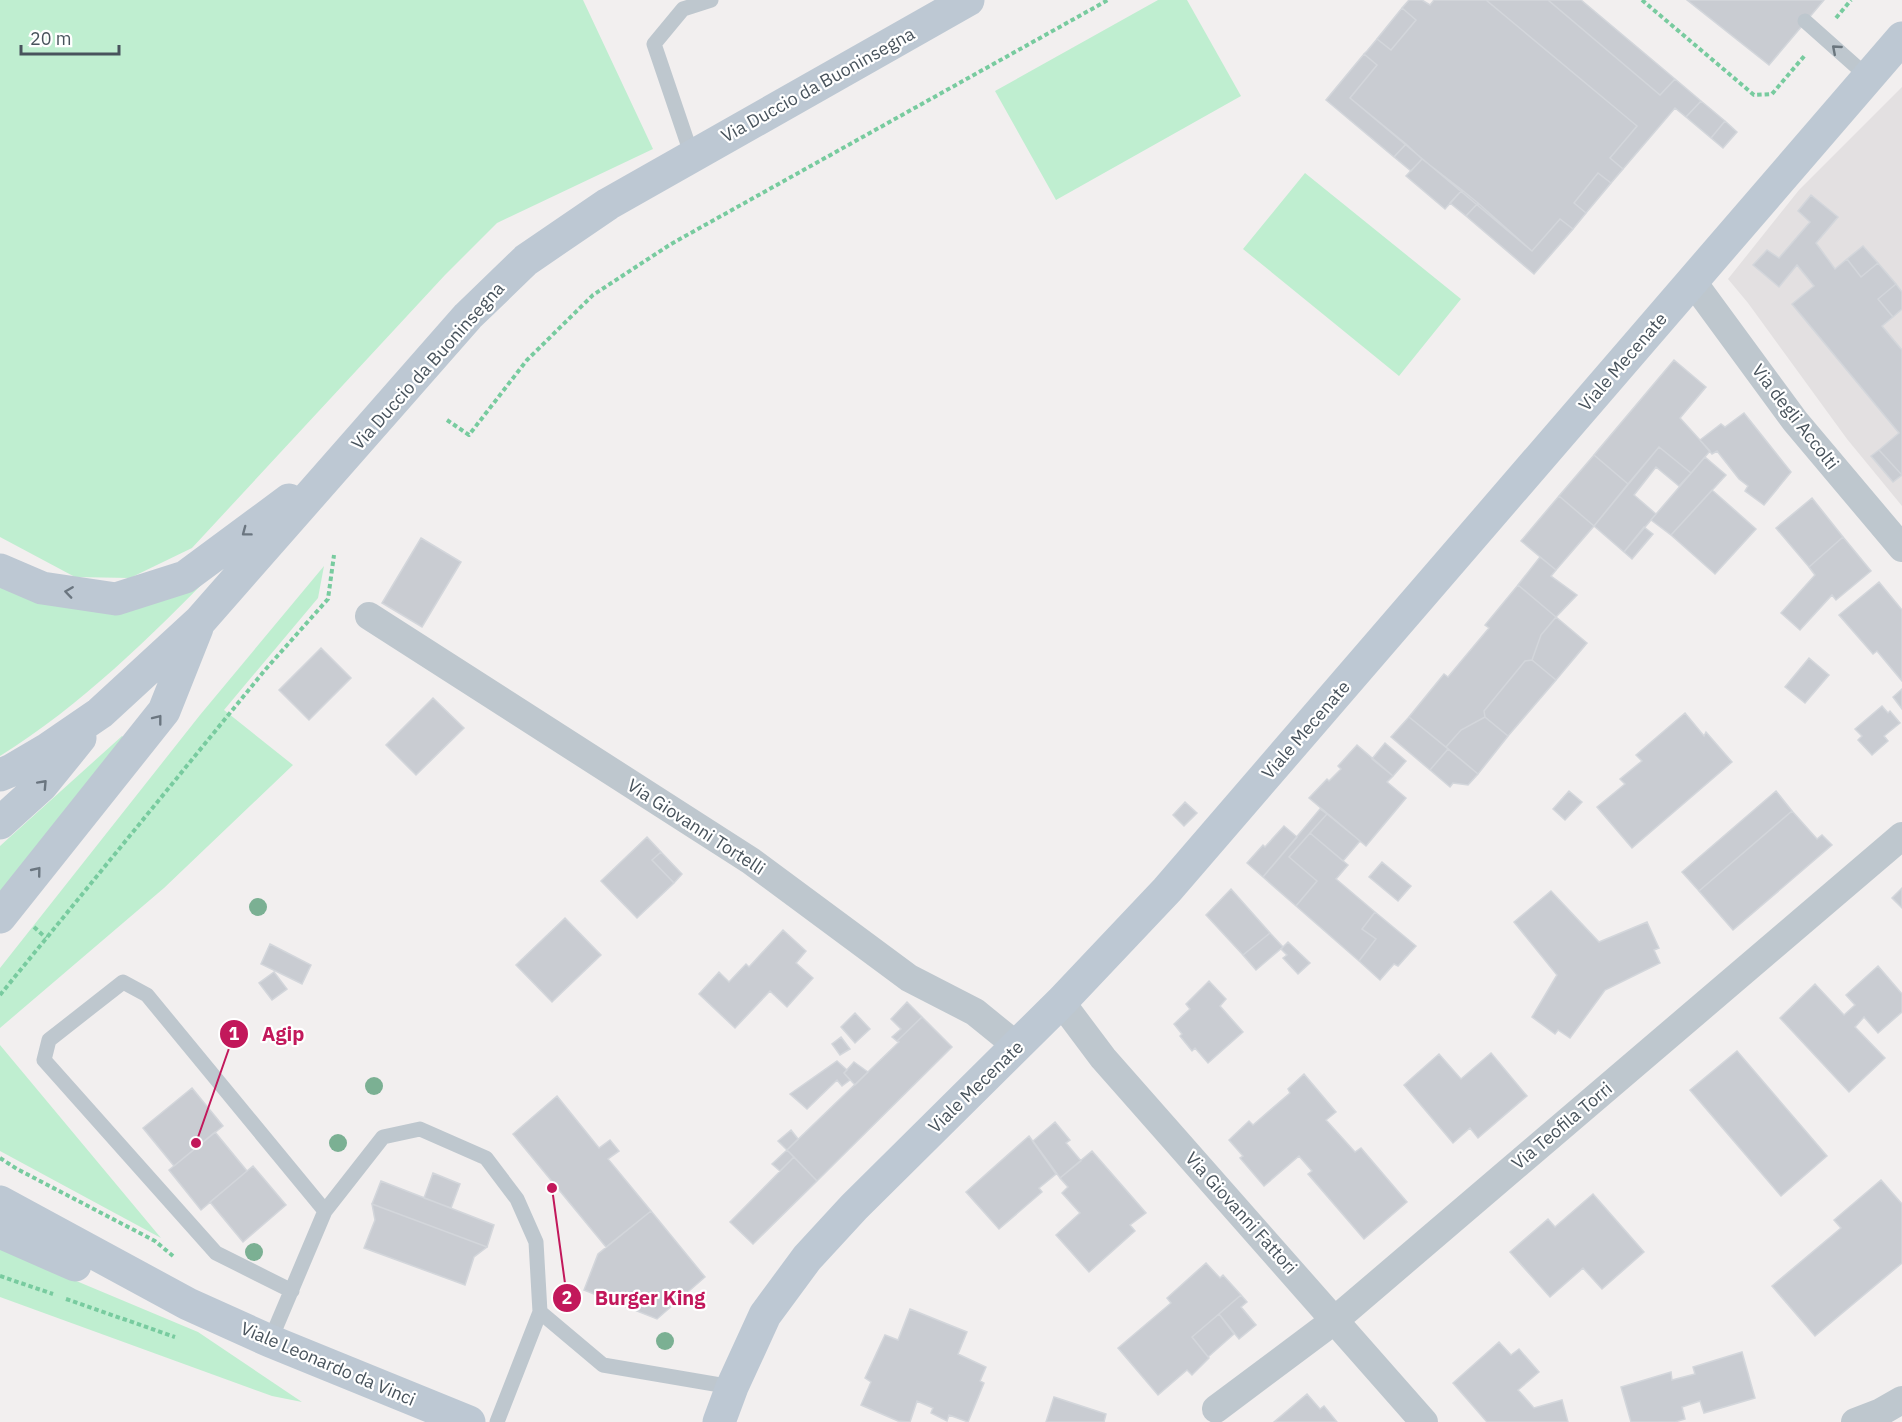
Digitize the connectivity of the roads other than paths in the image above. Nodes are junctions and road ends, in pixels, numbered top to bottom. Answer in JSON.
{"nodes":[{"id":1,"x":711,"y":0,"type":"edge"},
{"id":2,"x":968,"y":0,"type":"edge"},
{"id":3,"x":1805,"y":21,"type":"dead end"},
{"id":4,"x":1902,"y":38,"type":"edge"},
{"id":5,"x":1868,"y":77,"type":"junction"},
{"id":6,"x":692,"y":156,"type":"junction"},
{"id":7,"x":1693,"y":282,"type":"junction"},
{"id":8,"x":343,"y":459,"type":"junction"},
{"id":9,"x":1902,"y":548,"type":"edge"},
{"id":10,"x":0,"y":570,"type":"edge"},
{"id":11,"x":369,"y":616,"type":"dead end"},
{"id":12,"x":200,"y":621,"type":"junction"},
{"id":13,"x":100,"y":713,"type":"junction"},
{"id":14,"x":0,"y":775,"type":"edge"},
{"id":15,"x":0,"y":823,"type":"edge"},
{"id":16,"x":1902,"y":836,"type":"edge"},
{"id":17,"x":0,"y":917,"type":"edge"},
{"id":18,"x":1061,"y":1002,"type":"junction"},
{"id":19,"x":1017,"y":1046,"type":"junction"},
{"id":20,"x":0,"y":1182,"type":"edge"},
{"id":21,"x":0,"y":1202,"type":"edge"},
{"id":22,"x":325,"y":1211,"type":"junction"},
{"id":23,"x":0,"y":1232,"type":"edge"},
{"id":24,"x":292,"y":1290,"type":"junction"},
{"id":25,"x":188,"y":1304,"type":"junction"},
{"id":26,"x":540,"y":1312,"type":"junction"},
{"id":27,"x":1335,"y":1320,"type":"junction"},
{"id":28,"x":270,"y":1341,"type":"junction"},
{"id":29,"x":732,"y":1388,"type":"junction"},
{"id":30,"x":1902,"y":1400,"type":"edge"},
{"id":31,"x":1216,"y":1409,"type":"dead end"},
{"id":32,"x":469,"y":1422,"type":"edge"},
{"id":33,"x":497,"y":1422,"type":"edge"},
{"id":34,"x":719,"y":1422,"type":"edge"},
{"id":35,"x":1424,"y":1422,"type":"edge"},
{"id":36,"x":1855,"y":1422,"type":"edge"}],
"edges":[{"from":1,"to":6,"type":"lane"},
{"from":2,"to":6,"type":"main road","name":"Via Duccio da Buoninsegna"},
{"from":5,"to":3,"type":"lane","one_way":true},
{"from":4,"to":5,"type":"main road","name":"Viale Mecenate"},
{"from":5,"to":7,"type":"main road","name":"Viale Mecenate"},
{"from":6,"to":8,"type":"main road","name":"Via Duccio da Buoninsegna"},
{"from":7,"to":9,"type":"street","name":"Via degli Accolti"},
{"from":7,"to":18,"type":"main road","name":"Viale Mecenate"},
{"from":8,"to":10,"type":"main road","one_way":true},
{"from":8,"to":12,"type":"main road","name":"Via Duccio da Buoninsegna"},
{"from":11,"to":19,"type":"street","name":"Via Giovanni Tortelli"},
{"from":12,"to":13,"type":"main road","name":"Via Duccio da Buoninsegna"},
{"from":17,"to":12,"type":"main road","one_way":true},
{"from":13,"to":14,"type":"main road","name":"Via Duccio da Buoninsegna"},
{"from":15,"to":13,"type":"main road","name":"Via Duccio da Buoninsegna","one_way":true},
{"from":16,"to":27,"type":"street","name":"Via Teofila Torri"},
{"from":18,"to":19,"type":"main road","name":"Viale Mecenate"},
{"from":18,"to":27,"type":"street","name":"Via Giovanni Fattori"},
{"from":19,"to":29,"type":"main road","name":"Viale Mecenate"},
{"from":20,"to":25,"type":"main road"},
{"from":21,"to":25,"type":"main road","name":"Viale Leonardo da Vinci"},
{"from":22,"to":24,"type":"lane"},
{"from":22,"to":24,"type":"lane"},
{"from":22,"to":26,"type":"lane"},
{"from":23,"to":25,"type":"main road","name":"Viale Leonardo da Vinci"},
{"from":24,"to":28,"type":"lane"},
{"from":25,"to":28,"type":"main road","name":"Viale Leonardo da Vinci"},
{"from":26,"to":29,"type":"lane"},
{"from":26,"to":33,"type":"lane"},
{"from":27,"to":31,"type":"street","name":"Via Teofila Torri"},
{"from":27,"to":35,"type":"street","name":"Via Giovanni Fattori"},
{"from":28,"to":32,"type":"main road","name":"Viale Leonardo da Vinci"},
{"from":29,"to":34,"type":"main road","name":"Viale Mecenate"},
{"from":30,"to":36,"type":"street"}]}
